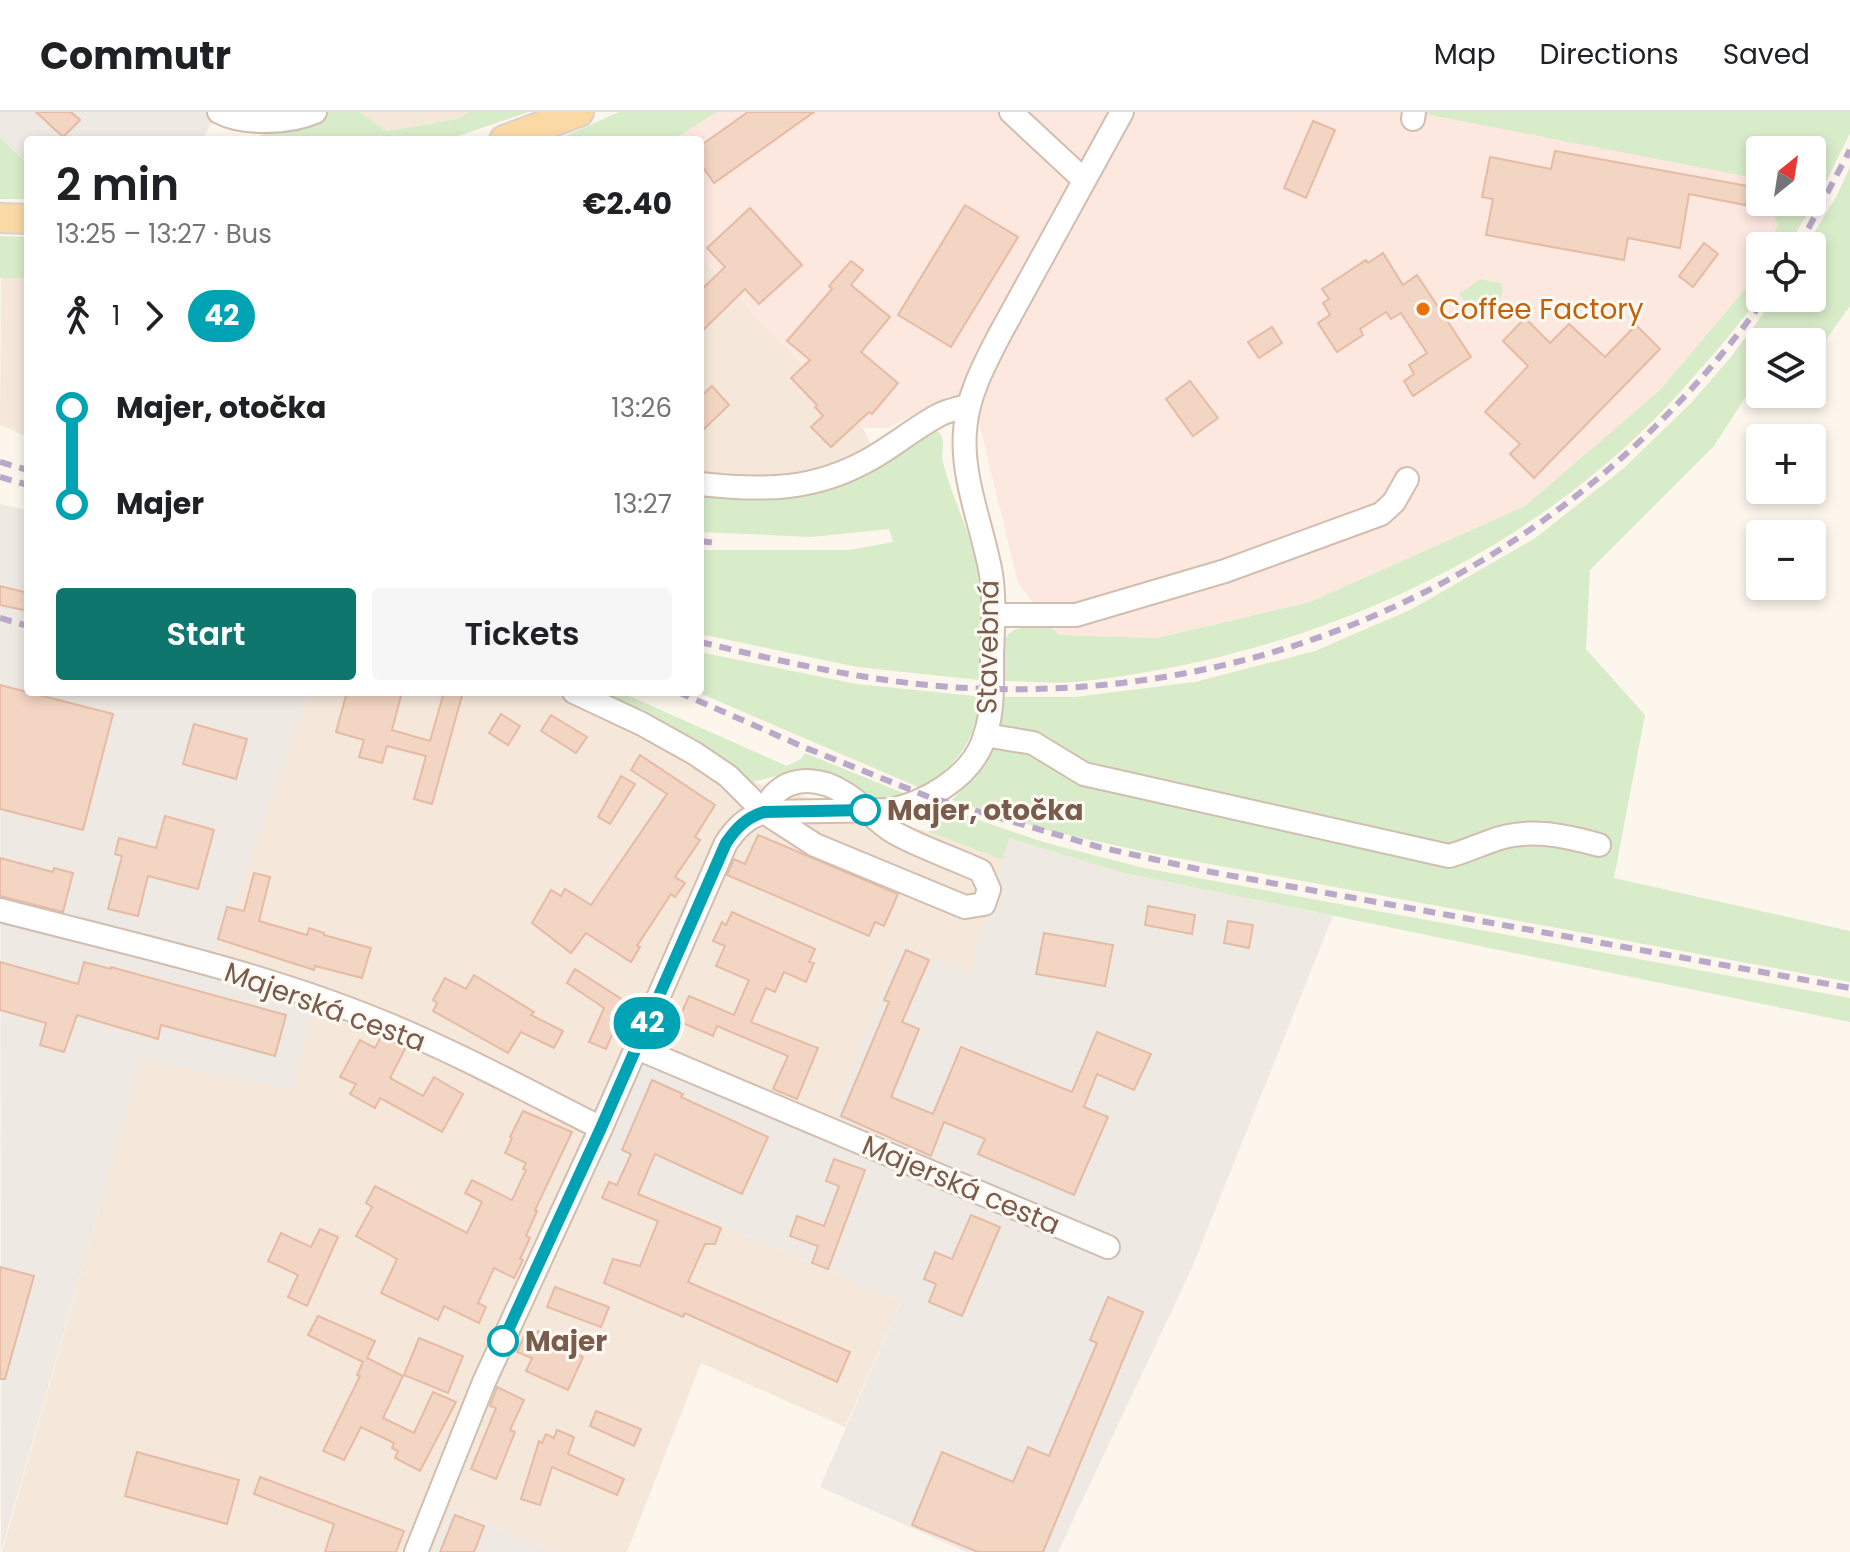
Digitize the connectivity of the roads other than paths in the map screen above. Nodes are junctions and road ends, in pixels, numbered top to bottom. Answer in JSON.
{"nodes":[{"id":1,"x":219,"y":112,"type":"edge"},
{"id":2,"x":315,"y":112,"type":"edge"},
{"id":3,"x":579,"y":112,"type":"edge"},
{"id":4,"x":1011,"y":112,"type":"edge"},
{"id":5,"x":1122,"y":112,"type":"edge"},
{"id":6,"x":515,"y":136,"type":"edge"},
{"id":7,"x":1084,"y":180,"type":"junction"},
{"id":8,"x":0,"y":218,"type":"edge"},
{"id":9,"x":24,"y":219,"type":"edge"},
{"id":10,"x":968,"y":406,"type":"junction"},
{"id":11,"x":1407,"y":479,"type":"dead end"},
{"id":12,"x":704,"y":484,"type":"edge"},
{"id":13,"x":993,"y":615,"type":"junction"},
{"id":14,"x":582,"y":696,"type":"edge"},
{"id":15,"x":985,"y":735,"type":"junction"},
{"id":16,"x":865,"y":810,"type":"junction"},
{"id":17,"x":764,"y":812,"type":"junction"},
{"id":18,"x":1599,"y":845,"type":"dead end"},
{"id":19,"x":0,"y":910,"type":"edge"},
{"id":20,"x":637,"y":1048,"type":"junction"},
{"id":21,"x":601,"y":1128,"type":"junction"},
{"id":22,"x":1108,"y":1247,"type":"dead end"},
{"id":23,"x":416,"y":1552,"type":"edge"}],
"edges":[{"from":1,"to":2,"type":"street"},
{"from":3,"to":6,"type":"main road"},
{"from":4,"to":7,"type":"street"},
{"from":5,"to":7,"type":"street","name":"Stavebná"},
{"from":7,"to":10,"type":"street","name":"Stavebná"},
{"from":8,"to":9,"type":"main road"},
{"from":10,"to":12,"type":"street"},
{"from":10,"to":13,"type":"street","name":"Stavebná"},
{"from":11,"to":13,"type":"street"},
{"from":13,"to":15,"type":"street","name":"Stavebná"},
{"from":14,"to":17,"type":"street"},
{"from":15,"to":16,"type":"street","name":"Stavebná"},
{"from":15,"to":18,"type":"street"},
{"from":16,"to":17,"type":"street","name":"Stavebná"},
{"from":16,"to":17,"type":"street"},
{"from":17,"to":20,"type":"street"},
{"from":19,"to":21,"type":"street","name":"Majerská cesta"},
{"from":20,"to":21,"type":"street"},
{"from":20,"to":22,"type":"street","name":"Majerská cesta"},
{"from":21,"to":23,"type":"street"}]}
